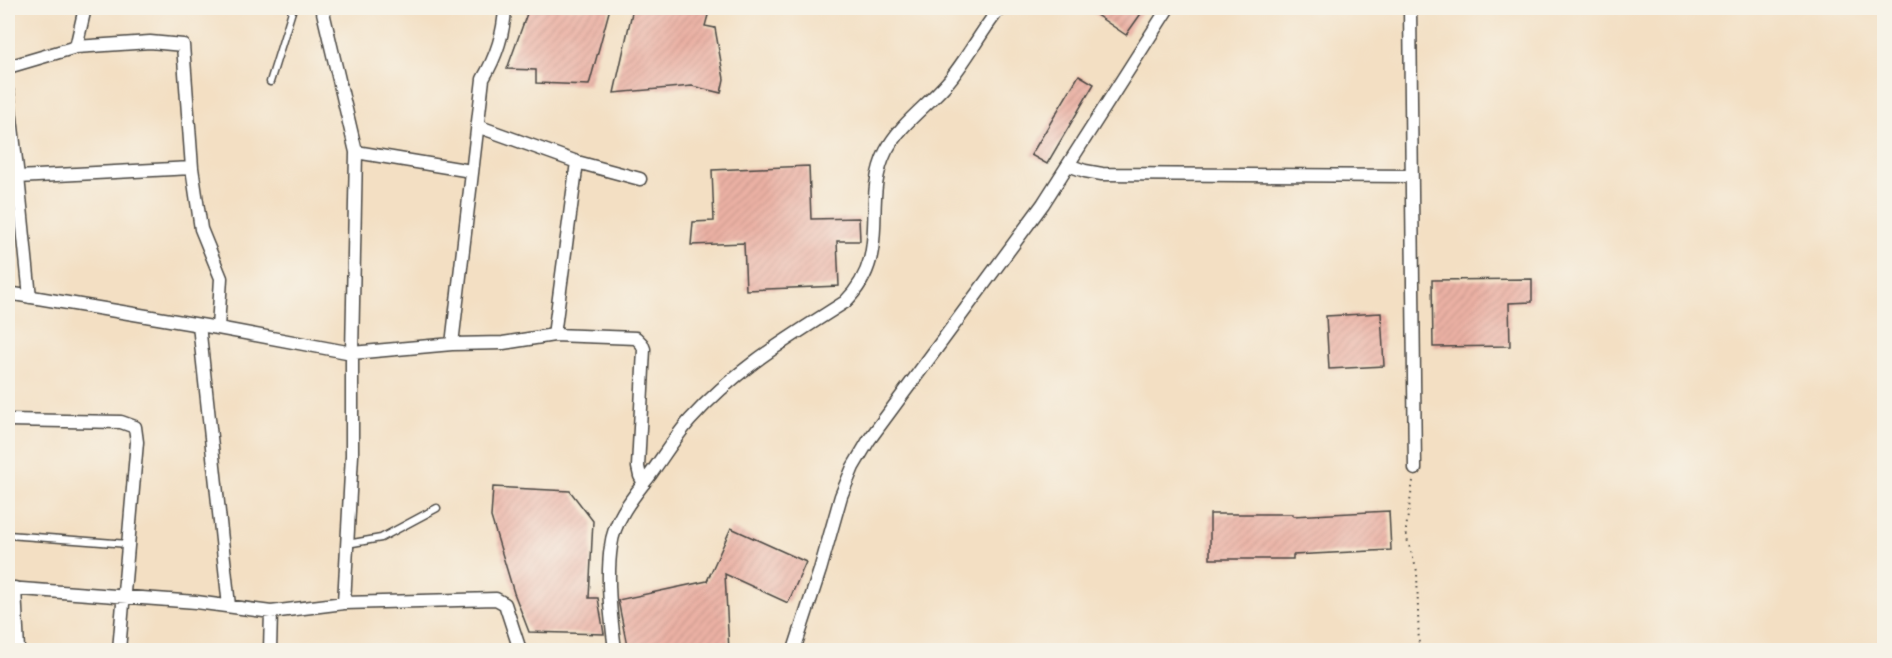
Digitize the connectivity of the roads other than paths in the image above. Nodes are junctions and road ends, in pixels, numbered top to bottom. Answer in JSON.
{"nodes":[{"id":1,"x":85,"y":8,"type":"edge"},
{"id":2,"x":293,"y":8,"type":"edge"},
{"id":3,"x":322,"y":8,"type":"edge"},
{"id":4,"x":505,"y":8,"type":"edge"},
{"id":5,"x":1000,"y":8,"type":"edge"},
{"id":6,"x":1168,"y":8,"type":"edge"},
{"id":7,"x":1410,"y":8,"type":"edge"},
{"id":8,"x":76,"y":47,"type":"junction"},
{"id":9,"x":8,"y":67,"type":"edge"},
{"id":10,"x":270,"y":82,"type":"dead end"},
{"id":11,"x":8,"y":93,"type":"edge"},
{"id":12,"x":477,"y":126,"type":"junction"},
{"id":13,"x":356,"y":152,"type":"junction"},
{"id":14,"x":577,"y":162,"type":"junction"},
{"id":15,"x":1068,"y":165,"type":"junction"},
{"id":16,"x":192,"y":168,"type":"junction"},
{"id":17,"x":471,"y":171,"type":"junction"},
{"id":18,"x":1411,"y":176,"type":"junction"},
{"id":19,"x":18,"y":177,"type":"junction"},
{"id":20,"x":640,"y":179,"type":"dead end"},
{"id":21,"x":8,"y":293,"type":"edge"},
{"id":22,"x":30,"y":297,"type":"junction"},
{"id":23,"x":199,"y":325,"type":"junction"},
{"id":24,"x":218,"y":328,"type":"junction"},
{"id":25,"x":554,"y":335,"type":"junction"},
{"id":26,"x":452,"y":344,"type":"junction"},
{"id":27,"x":352,"y":353,"type":"junction"},
{"id":28,"x":8,"y":420,"type":"edge"},
{"id":29,"x":1415,"y":469,"type":"road end"},
{"id":30,"x":644,"y":483,"type":"junction"},
{"id":31,"x":437,"y":508,"type":"dead end"},
{"id":32,"x":8,"y":535,"type":"edge"},
{"id":33,"x":128,"y":544,"type":"junction"},
{"id":34,"x":347,"y":544,"type":"junction"},
{"id":35,"x":11,"y":588,"type":"edge"},
{"id":36,"x":123,"y":596,"type":"junction"},
{"id":37,"x":344,"y":603,"type":"junction"},
{"id":38,"x":229,"y":606,"type":"junction"},
{"id":39,"x":271,"y":612,"type":"junction"},
{"id":40,"x":18,"y":651,"type":"edge"},
{"id":41,"x":119,"y":651,"type":"edge"},
{"id":42,"x":270,"y":651,"type":"edge"},
{"id":43,"x":520,"y":651,"type":"edge"},
{"id":44,"x":615,"y":651,"type":"edge"},
{"id":45,"x":794,"y":651,"type":"edge"}],
"edges":[{"from":1,"to":8,"type":"street"},
{"from":2,"to":10,"type":"lane"},
{"from":3,"to":13,"type":"street"},
{"from":4,"to":12,"type":"street"},
{"from":5,"to":30,"type":"street"},
{"from":6,"to":15,"type":"street"},
{"from":7,"to":18,"type":"street"},
{"from":8,"to":9,"type":"street"},
{"from":8,"to":16,"type":"street"},
{"from":11,"to":19,"type":"street"},
{"from":12,"to":14,"type":"street"},
{"from":12,"to":17,"type":"street"},
{"from":13,"to":17,"type":"street"},
{"from":13,"to":27,"type":"street"},
{"from":14,"to":20,"type":"street"},
{"from":14,"to":25,"type":"street"},
{"from":15,"to":18,"type":"street"},
{"from":15,"to":45,"type":"street"},
{"from":16,"to":19,"type":"street"},
{"from":16,"to":24,"type":"street"},
{"from":17,"to":26,"type":"street"},
{"from":18,"to":29,"type":"street"},
{"from":19,"to":22,"type":"street"},
{"from":21,"to":22,"type":"street"},
{"from":22,"to":23,"type":"street"},
{"from":23,"to":24,"type":"street"},
{"from":23,"to":38,"type":"street"},
{"from":24,"to":27,"type":"street"},
{"from":25,"to":26,"type":"street"},
{"from":25,"to":30,"type":"street"},
{"from":26,"to":27,"type":"street"},
{"from":27,"to":34,"type":"street"},
{"from":28,"to":33,"type":"street"},
{"from":30,"to":44,"type":"street"},
{"from":31,"to":34,"type":"lane"},
{"from":32,"to":33,"type":"lane"},
{"from":33,"to":36,"type":"street"},
{"from":34,"to":37,"type":"street"},
{"from":35,"to":36,"type":"street"},
{"from":35,"to":40,"type":"street"},
{"from":36,"to":38,"type":"street"},
{"from":36,"to":41,"type":"street"},
{"from":37,"to":39,"type":"street"},
{"from":37,"to":43,"type":"street"},
{"from":38,"to":39,"type":"street"},
{"from":39,"to":42,"type":"street"}]}
